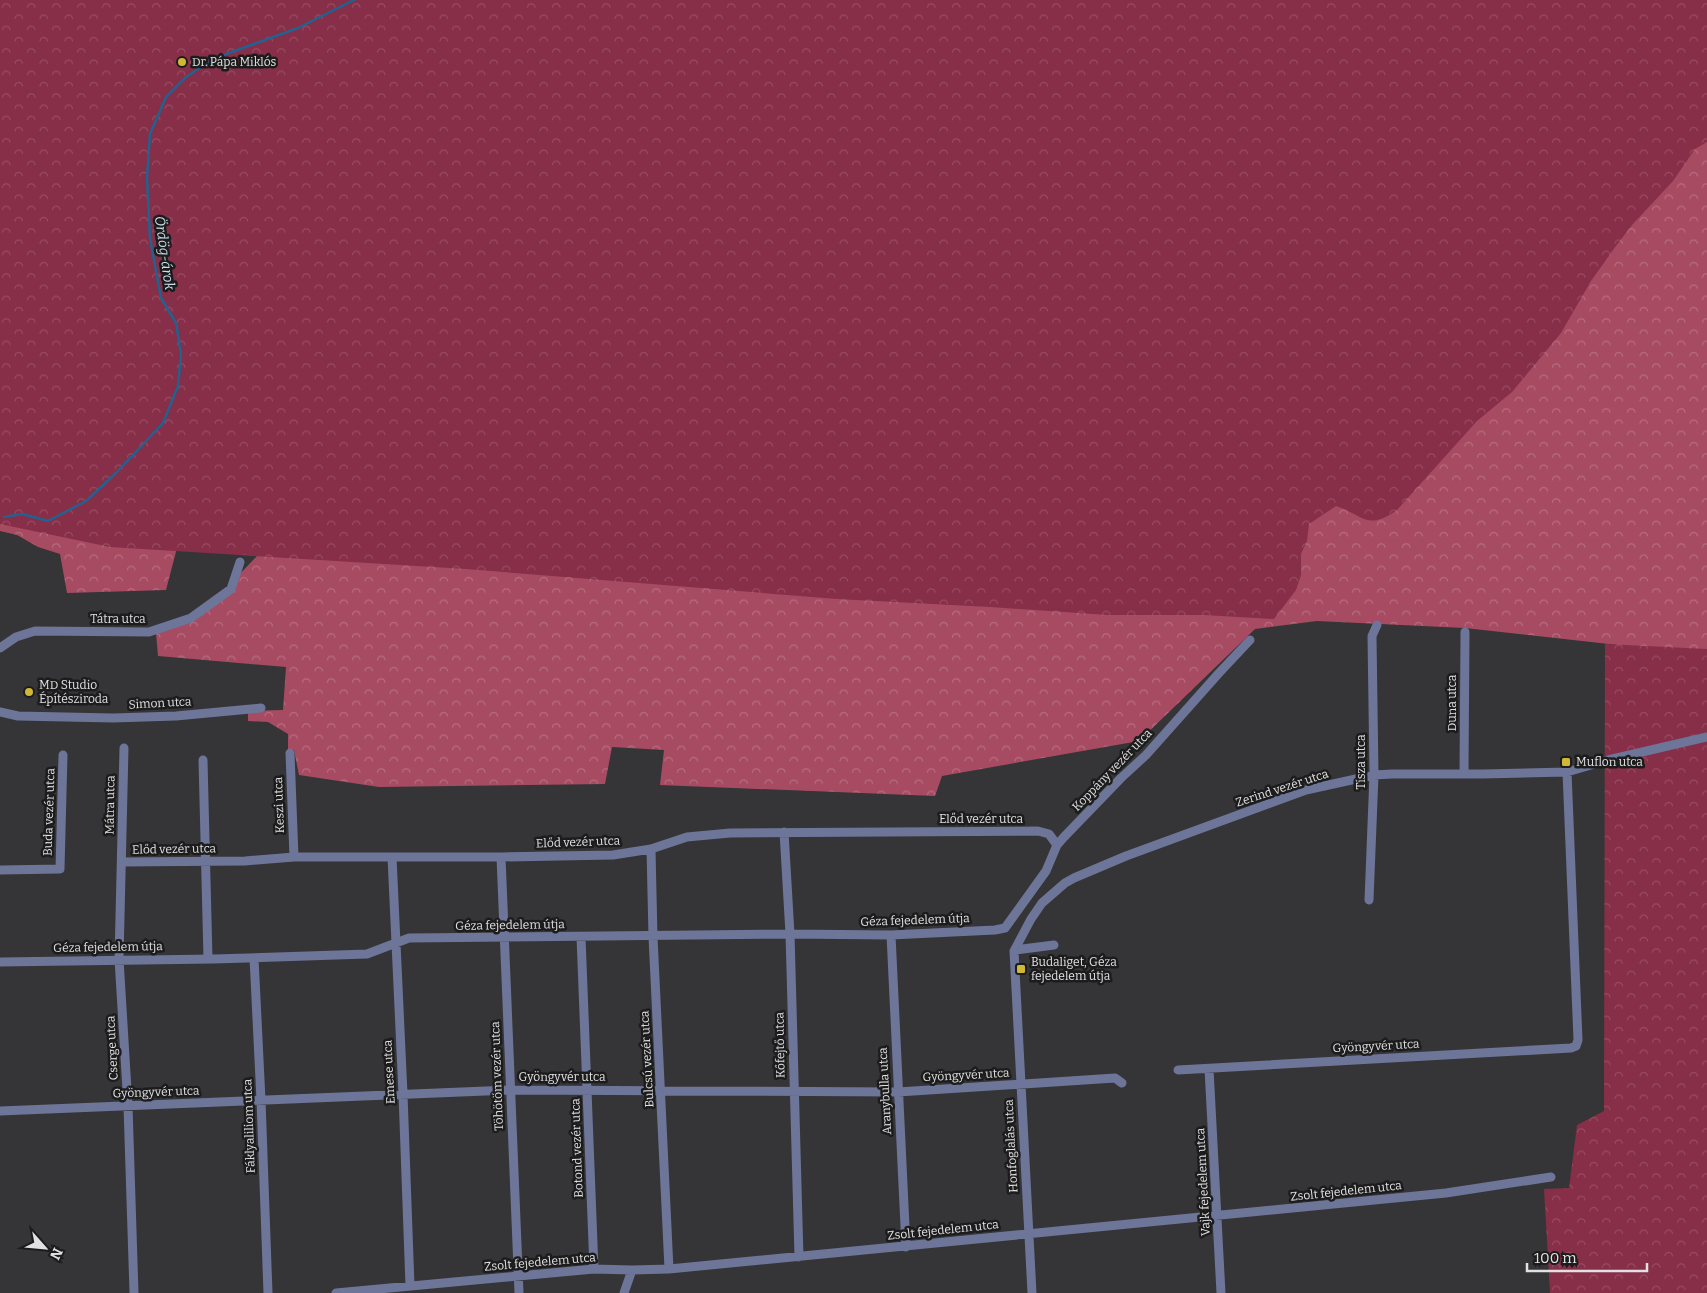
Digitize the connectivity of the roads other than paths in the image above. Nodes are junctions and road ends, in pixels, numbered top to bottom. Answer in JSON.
{"nodes":[{"id":1,"x":240,"y":562,"type":"dead end"},
{"id":2,"x":1377,"y":625,"type":"dead end"},
{"id":3,"x":1465,"y":632,"type":"dead end"},
{"id":4,"x":1250,"y":640,"type":"dead end"},
{"id":5,"x":0,"y":648,"type":"edge"},
{"id":6,"x":261,"y":708,"type":"dead end"},
{"id":7,"x":0,"y":712,"type":"edge"},
{"id":8,"x":1707,"y":737,"type":"edge"},
{"id":9,"x":124,"y":748,"type":"dead end"},
{"id":10,"x":290,"y":753,"type":"dead end"},
{"id":11,"x":63,"y":755,"type":"dead end"},
{"id":12,"x":203,"y":760,"type":"dead end"},
{"id":13,"x":1567,"y":772,"type":"junction"},
{"id":14,"x":1464,"y":774,"type":"junction"},
{"id":15,"x":1374,"y":775,"type":"junction"},
{"id":16,"x":784,"y":832,"type":"junction"},
{"id":17,"x":1057,"y":845,"type":"junction"},
{"id":18,"x":651,"y":849,"type":"junction"},
{"id":19,"x":294,"y":857,"type":"junction"},
{"id":20,"x":392,"y":857,"type":"junction"},
{"id":21,"x":501,"y":857,"type":"junction"},
{"id":22,"x":205,"y":861,"type":"junction"},
{"id":23,"x":122,"y":862,"type":"junction"},
{"id":24,"x":0,"y":870,"type":"edge"},
{"id":25,"x":1369,"y":900,"type":"dead end"},
{"id":26,"x":1004,"y":928,"type":"junction"},
{"id":27,"x":790,"y":934,"type":"junction"},
{"id":28,"x":891,"y":935,"type":"junction"},
{"id":29,"x":581,"y":937,"type":"junction"},
{"id":30,"x":653,"y":937,"type":"junction"},
{"id":31,"x":504,"y":938,"type":"junction"},
{"id":32,"x":1019,"y":939,"type":"junction"},
{"id":33,"x":396,"y":943,"type":"junction"},
{"id":34,"x":1054,"y":944,"type":"dead end"},
{"id":35,"x":1015,"y":950,"type":"junction"},
{"id":36,"x":254,"y":958,"type":"junction"},
{"id":37,"x":119,"y":959,"type":"junction"},
{"id":38,"x":208,"y":959,"type":"junction"},
{"id":39,"x":0,"y":962,"type":"edge"},
{"id":40,"x":1209,"y":1069,"type":"junction"},
{"id":41,"x":1178,"y":1070,"type":"dead end"},
{"id":42,"x":1122,"y":1083,"type":"dead end"},
{"id":43,"x":1020,"y":1084,"type":"junction"},
{"id":44,"x":510,"y":1090,"type":"junction"},
{"id":45,"x":587,"y":1090,"type":"junction"},
{"id":46,"x":661,"y":1090,"type":"junction"},
{"id":47,"x":793,"y":1090,"type":"junction"},
{"id":48,"x":898,"y":1092,"type":"junction"},
{"id":49,"x":403,"y":1094,"type":"junction"},
{"id":50,"x":261,"y":1100,"type":"junction"},
{"id":51,"x":128,"y":1106,"type":"junction"},
{"id":52,"x":0,"y":1111,"type":"edge"},
{"id":53,"x":1551,"y":1177,"type":"dead end"},
{"id":54,"x":1218,"y":1216,"type":"junction"},
{"id":55,"x":1028,"y":1234,"type":"junction"},
{"id":56,"x":906,"y":1247,"type":"junction"},
{"id":57,"x":799,"y":1256,"type":"junction"},
{"id":58,"x":669,"y":1268,"type":"junction"},
{"id":59,"x":594,"y":1269,"type":"junction"},
{"id":60,"x":632,"y":1270,"type":"junction"},
{"id":61,"x":518,"y":1276,"type":"junction"},
{"id":62,"x":410,"y":1286,"type":"junction"},
{"id":63,"x":134,"y":1293,"type":"edge"},
{"id":64,"x":268,"y":1293,"type":"edge"},
{"id":65,"x":336,"y":1293,"type":"edge"},
{"id":66,"x":519,"y":1293,"type":"edge"},
{"id":67,"x":624,"y":1293,"type":"edge"},
{"id":68,"x":1032,"y":1293,"type":"edge"},
{"id":69,"x":1222,"y":1293,"type":"edge"}],
"edges":[{"from":1,"to":5,"type":"street","name":"Tátra utca"},
{"from":2,"to":15,"type":"street","name":"Tisza utca"},
{"from":3,"to":14,"type":"street","name":"Duna utca"},
{"from":4,"to":17,"type":"street","name":"Koppány vezér utca"},
{"from":6,"to":7,"type":"street","name":"Simon utca"},
{"from":8,"to":13,"type":"street","name":"Zerind vezér utca"},
{"from":9,"to":23,"type":"street","name":"Mátra utca"},
{"from":10,"to":19,"type":"street","name":"Keszi utca"},
{"from":11,"to":24,"type":"street","name":"Buda vezér utca"},
{"from":12,"to":22,"type":"street"},
{"from":13,"to":14,"type":"street","name":"Zerind vezér utca"},
{"from":13,"to":40,"type":"street","name":"Gyöngyvér utca"},
{"from":14,"to":15,"type":"street","name":"Zerind vezér utca"},
{"from":15,"to":25,"type":"street","name":"Tisza utca"},
{"from":15,"to":32,"type":"street","name":"Zerind vezér utca"},
{"from":16,"to":17,"type":"street","name":"Előd vezér utca"},
{"from":16,"to":18,"type":"street","name":"Előd vezér utca"},
{"from":16,"to":27,"type":"street","name":"Kőfejtő utca"},
{"from":17,"to":26,"type":"street","name":"Koppány vezér utca"},
{"from":18,"to":21,"type":"street","name":"Előd vezér utca"},
{"from":18,"to":30,"type":"street","name":"Bulcsú vezér utca"},
{"from":19,"to":20,"type":"street","name":"Előd vezér utca"},
{"from":19,"to":22,"type":"street","name":"Előd vezér utca"},
{"from":20,"to":21,"type":"street","name":"Előd vezér utca"},
{"from":20,"to":33,"type":"street","name":"Emese utca"},
{"from":21,"to":31,"type":"street","name":"Töhötöm vezér utca"},
{"from":22,"to":23,"type":"street","name":"Előd vezér utca"},
{"from":22,"to":38,"type":"street"},
{"from":23,"to":37,"type":"street","name":"Cserge utca"},
{"from":26,"to":28,"type":"street","name":"Géza fejedelem útja"},
{"from":26,"to":32,"type":"street"},
{"from":27,"to":28,"type":"street","name":"Géza fejedelem útja"},
{"from":27,"to":30,"type":"street","name":"Géza fejedelem útja"},
{"from":27,"to":47,"type":"street","name":"Kőfejtő utca"},
{"from":28,"to":48,"type":"street","name":"Aranybulla utca"},
{"from":29,"to":30,"type":"street","name":"Géza fejedelem útja"},
{"from":29,"to":31,"type":"street","name":"Géza fejedelem útja"},
{"from":29,"to":45,"type":"street","name":"Botond vezér utca"},
{"from":30,"to":46,"type":"street","name":"Bulcsú vezér utca"},
{"from":31,"to":33,"type":"street","name":"Géza fejedelem útja"},
{"from":31,"to":44,"type":"street","name":"Töhötöm vezér utca"},
{"from":32,"to":35,"type":"street","name":"Honfoglalás utca"},
{"from":33,"to":36,"type":"street","name":"Géza fejedelem útja"},
{"from":33,"to":49,"type":"street","name":"Emese utca"},
{"from":34,"to":35,"type":"street"},
{"from":35,"to":43,"type":"street","name":"Honfoglalás utca"},
{"from":36,"to":38,"type":"street","name":"Géza fejedelem útja"},
{"from":36,"to":50,"type":"street","name":"Fáklyaliliom utca"},
{"from":37,"to":38,"type":"street","name":"Géza fejedelem útja"},
{"from":37,"to":39,"type":"street","name":"Géza fejedelem útja"},
{"from":37,"to":51,"type":"street","name":"Cserge utca"},
{"from":40,"to":41,"type":"street","name":"Gyöngyvér utca"},
{"from":40,"to":54,"type":"street","name":"Vajk fejedelem utca"},
{"from":42,"to":43,"type":"street","name":"Gyöngyvér utca"},
{"from":43,"to":48,"type":"street","name":"Gyöngyvér utca"},
{"from":43,"to":55,"type":"street","name":"Honfoglalás utca"},
{"from":44,"to":45,"type":"street","name":"Gyöngyvér utca"},
{"from":44,"to":49,"type":"street","name":"Gyöngyvér utca"},
{"from":44,"to":61,"type":"street","name":"Töhötöm vezér utca"},
{"from":45,"to":46,"type":"street","name":"Gyöngyvér utca"},
{"from":45,"to":59,"type":"street","name":"Botond vezér utca"},
{"from":46,"to":47,"type":"street","name":"Gyöngyvér utca"},
{"from":46,"to":58,"type":"street","name":"Bulcsú vezér utca"},
{"from":47,"to":48,"type":"street","name":"Gyöngyvér utca"},
{"from":47,"to":57,"type":"street","name":"Kőfejtő utca"},
{"from":48,"to":56,"type":"street","name":"Aranybulla utca"},
{"from":49,"to":50,"type":"street","name":"Gyöngyvér utca"},
{"from":49,"to":62,"type":"street","name":"Emese utca"},
{"from":50,"to":51,"type":"street","name":"Gyöngyvér utca"},
{"from":50,"to":64,"type":"street","name":"Fáklyaliliom utca"},
{"from":51,"to":52,"type":"street","name":"Gyöngyvér utca"},
{"from":51,"to":63,"type":"street","name":"Cserge utca"},
{"from":53,"to":54,"type":"street","name":"Zsolt fejedelem utca"},
{"from":54,"to":55,"type":"street","name":"Zsolt fejedelem utca"},
{"from":54,"to":69,"type":"street","name":"Vajk fejedelem utca"},
{"from":55,"to":56,"type":"street","name":"Zsolt fejedelem utca"},
{"from":55,"to":68,"type":"street","name":"Honfoglalás utca"},
{"from":56,"to":57,"type":"street","name":"Zsolt fejedelem utca"},
{"from":57,"to":58,"type":"street","name":"Zsolt fejedelem utca"},
{"from":58,"to":60,"type":"street","name":"Zsolt fejedelem utca"},
{"from":59,"to":60,"type":"street","name":"Zsolt fejedelem utca"},
{"from":59,"to":61,"type":"street","name":"Zsolt fejedelem utca"},
{"from":60,"to":67,"type":"street"},
{"from":61,"to":62,"type":"street","name":"Zsolt fejedelem utca"},
{"from":61,"to":66,"type":"street","name":"Töhötöm vezér utca"},
{"from":62,"to":65,"type":"street","name":"Zsolt fejedelem utca"}]}
